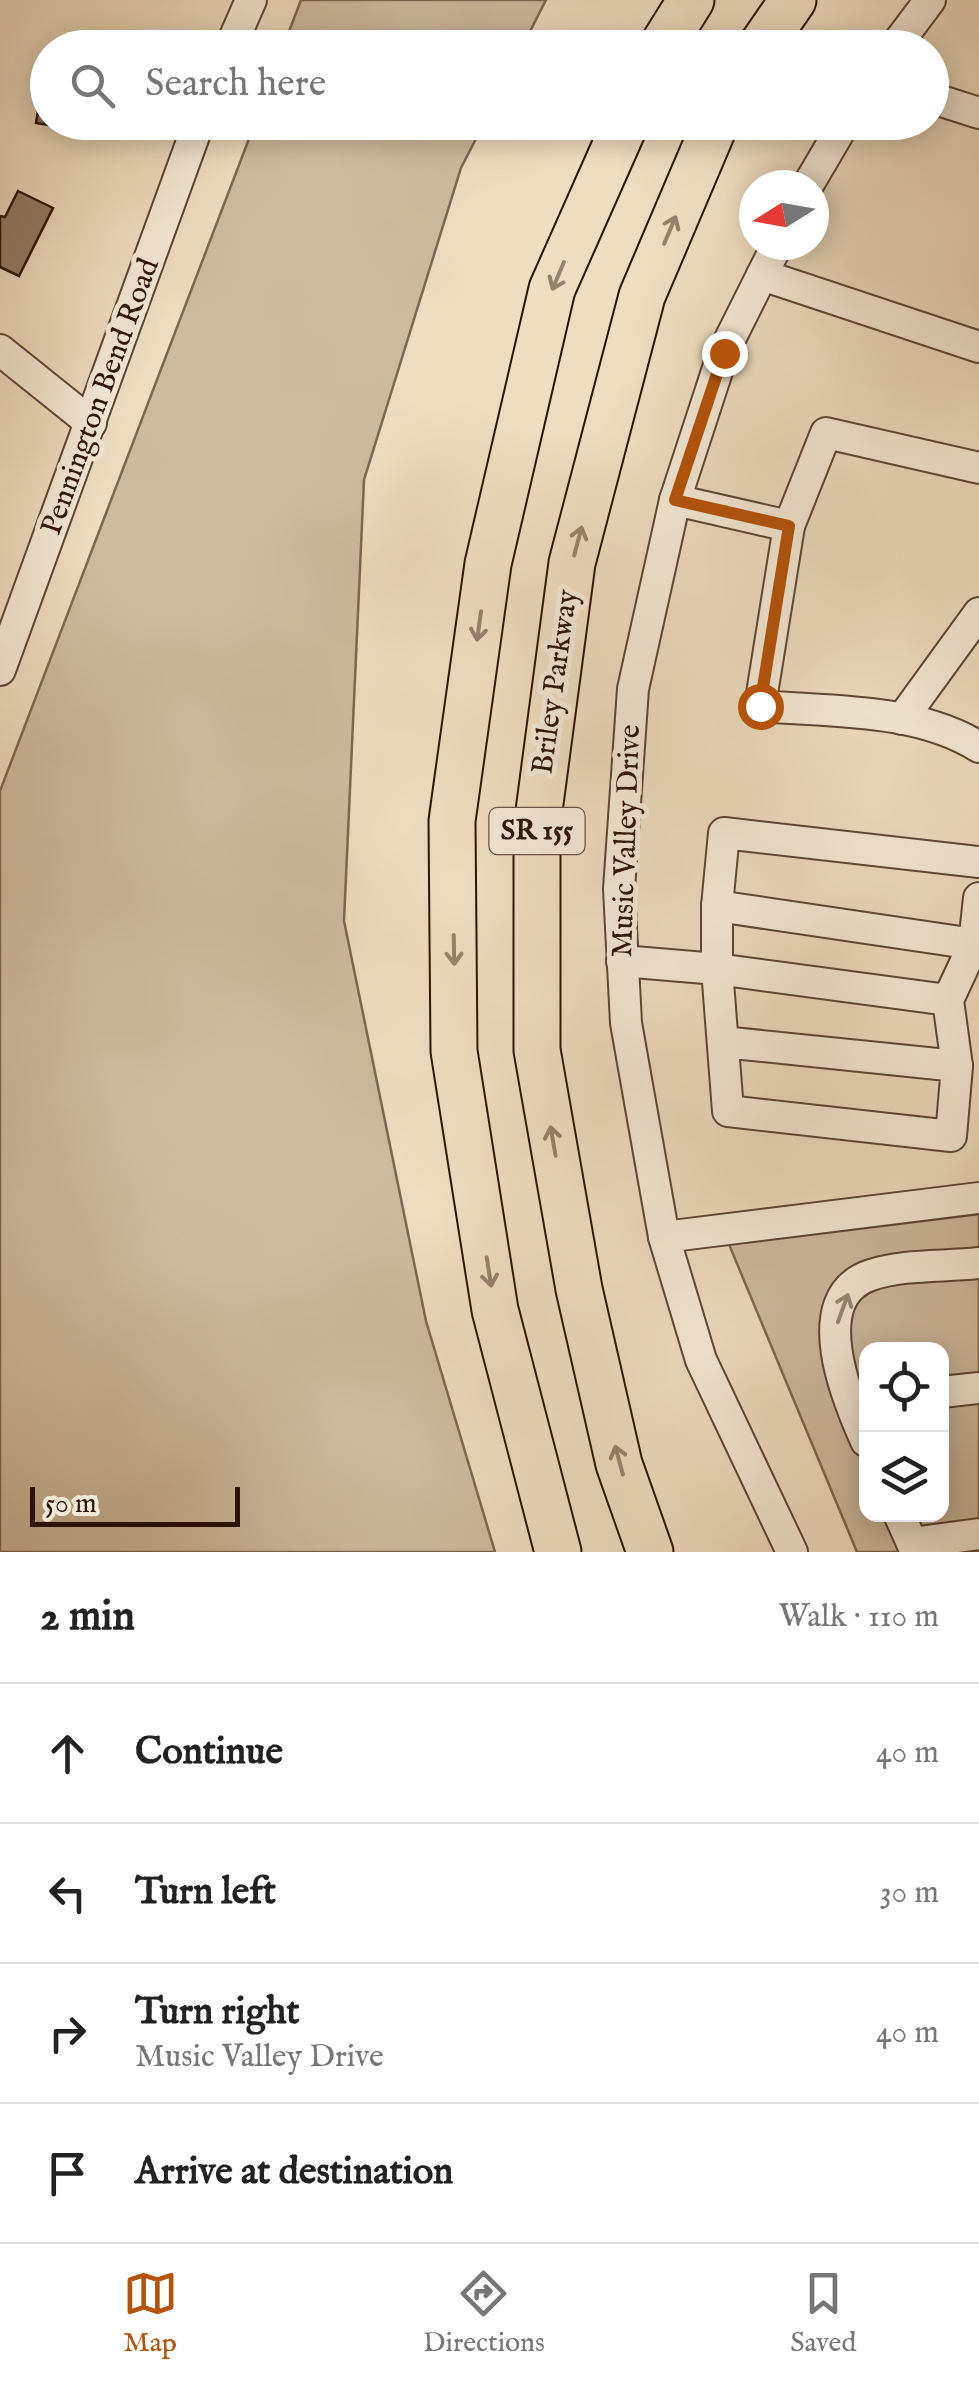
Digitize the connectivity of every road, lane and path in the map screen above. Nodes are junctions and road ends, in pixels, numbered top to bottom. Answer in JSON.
{"nodes":[{"id":1,"x":251,"y":0,"type":"edge"},
{"id":2,"x":692,"y":0,"type":"edge"},
{"id":3,"x":793,"y":0,"type":"edge"},
{"id":4,"x":930,"y":0,"type":"edge"},
{"id":5,"x":238,"y":30,"type":"edge"},
{"id":6,"x":673,"y":30,"type":"edge"},
{"id":7,"x":772,"y":30,"type":"edge"},
{"id":8,"x":908,"y":30,"type":"edge"},
{"id":9,"x":949,"y":103,"type":"edge"},
{"id":10,"x":979,"y":113,"type":"edge"},
{"id":11,"x":193,"y":140,"type":"edge"},
{"id":12,"x":618,"y":140,"type":"edge"},
{"id":13,"x":708,"y":140,"type":"edge"},
{"id":14,"x":834,"y":140,"type":"edge"},
{"id":15,"x":817,"y":170,"type":"edge"},
{"id":16,"x":769,"y":260,"type":"edge"},
{"id":17,"x":762,"y":275,"type":"junction"},
{"id":18,"x":979,"y":347,"type":"edge"},
{"id":19,"x":0,"y":350,"type":"edge"},
{"id":20,"x":92,"y":423,"type":"junction"},
{"id":21,"x":979,"y":468,"type":"edge"},
{"id":22,"x":675,"y":500,"type":"junction"},
{"id":23,"x":789,"y":526,"type":"junction"},
{"id":24,"x":979,"y":613,"type":"edge"},
{"id":25,"x":0,"y":670,"type":"edge"},
{"id":26,"x":902,"y":719,"type":"junction"},
{"id":27,"x":979,"y":747,"type":"edge"},
{"id":28,"x":979,"y":862,"type":"edge"},
{"id":29,"x":979,"y":898,"type":"edge"},
{"id":30,"x":717,"y":906,"type":"junction"},
{"id":31,"x":974,"y":944,"type":"junction"},
{"id":32,"x":622,"y":961,"type":"junction"},
{"id":33,"x":717,"y":969,"type":"junction"},
{"id":34,"x":948,"y":1000,"type":"junction"},
{"id":35,"x":723,"y":1042,"type":"junction"},
{"id":36,"x":957,"y":1066,"type":"junction"},
{"id":37,"x":979,"y":1198,"type":"edge"},
{"id":38,"x":664,"y":1237,"type":"junction"},
{"id":39,"x":979,"y":1263,"type":"edge"},
{"id":40,"x":979,"y":1388,"type":"edge"},
{"id":41,"x":949,"y":1391,"type":"edge"},
{"id":42,"x":858,"y":1401,"type":"edge"},
{"id":43,"x":864,"y":1432,"type":"edge"},
{"id":44,"x":903,"y":1522,"type":"edge"},
{"id":45,"x":979,"y":1534,"type":"edge"},
{"id":46,"x":914,"y":1548,"type":"edge"},
{"id":47,"x":558,"y":1552,"type":"edge"},
{"id":48,"x":650,"y":1552,"type":"edge"},
{"id":49,"x":792,"y":1552,"type":"edge"}],
"edges":[{"from":1,"to":5,"type":"street"},
{"from":2,"to":6,"type":"highway"},
{"from":3,"to":7,"type":"highway"},
{"from":4,"to":8,"type":"street"},
{"from":9,"to":10,"type":"street"},
{"from":11,"to":20,"type":"street","name":"Pennington Bend Road"},
{"from":12,"to":47,"type":"highway","number":"SR 155","one_way":true},
{"from":48,"to":13,"type":"highway","name":"Briley Parkway","number":"SR 155","one_way":true},
{"from":14,"to":15,"type":"street"},
{"from":16,"to":17,"type":"street","name":"Music Valley Drive"},
{"from":17,"to":18,"type":"street"},
{"from":17,"to":22,"type":"street","name":"Music Valley Drive"},
{"from":19,"to":20,"type":"street"},
{"from":20,"to":25,"type":"street","name":"Pennington Bend Road"},
{"from":21,"to":23,"type":"street"},
{"from":22,"to":23,"type":"street"},
{"from":22,"to":32,"type":"street","name":"Music Valley Drive"},
{"from":23,"to":26,"type":"street"},
{"from":24,"to":26,"type":"street"},
{"from":26,"to":27,"type":"street"},
{"from":28,"to":30,"type":"street"},
{"from":29,"to":31,"type":"street"},
{"from":30,"to":31,"type":"street"},
{"from":30,"to":33,"type":"street"},
{"from":31,"to":34,"type":"street"},
{"from":32,"to":33,"type":"street"},
{"from":32,"to":38,"type":"street","name":"Music Valley Drive"},
{"from":33,"to":34,"type":"street"},
{"from":33,"to":35,"type":"street"},
{"from":34,"to":36,"type":"street"},
{"from":35,"to":36,"type":"street"},
{"from":35,"to":36,"type":"street"},
{"from":37,"to":38,"type":"street"},
{"from":38,"to":49,"type":"street","name":"Music Valley Drive"},
{"from":42,"to":39,"type":"street","one_way":true},
{"from":40,"to":41,"type":"street"},
{"from":42,"to":43,"type":"street"},
{"from":44,"to":46,"type":"street"},
{"from":45,"to":46,"type":"street"}]}
